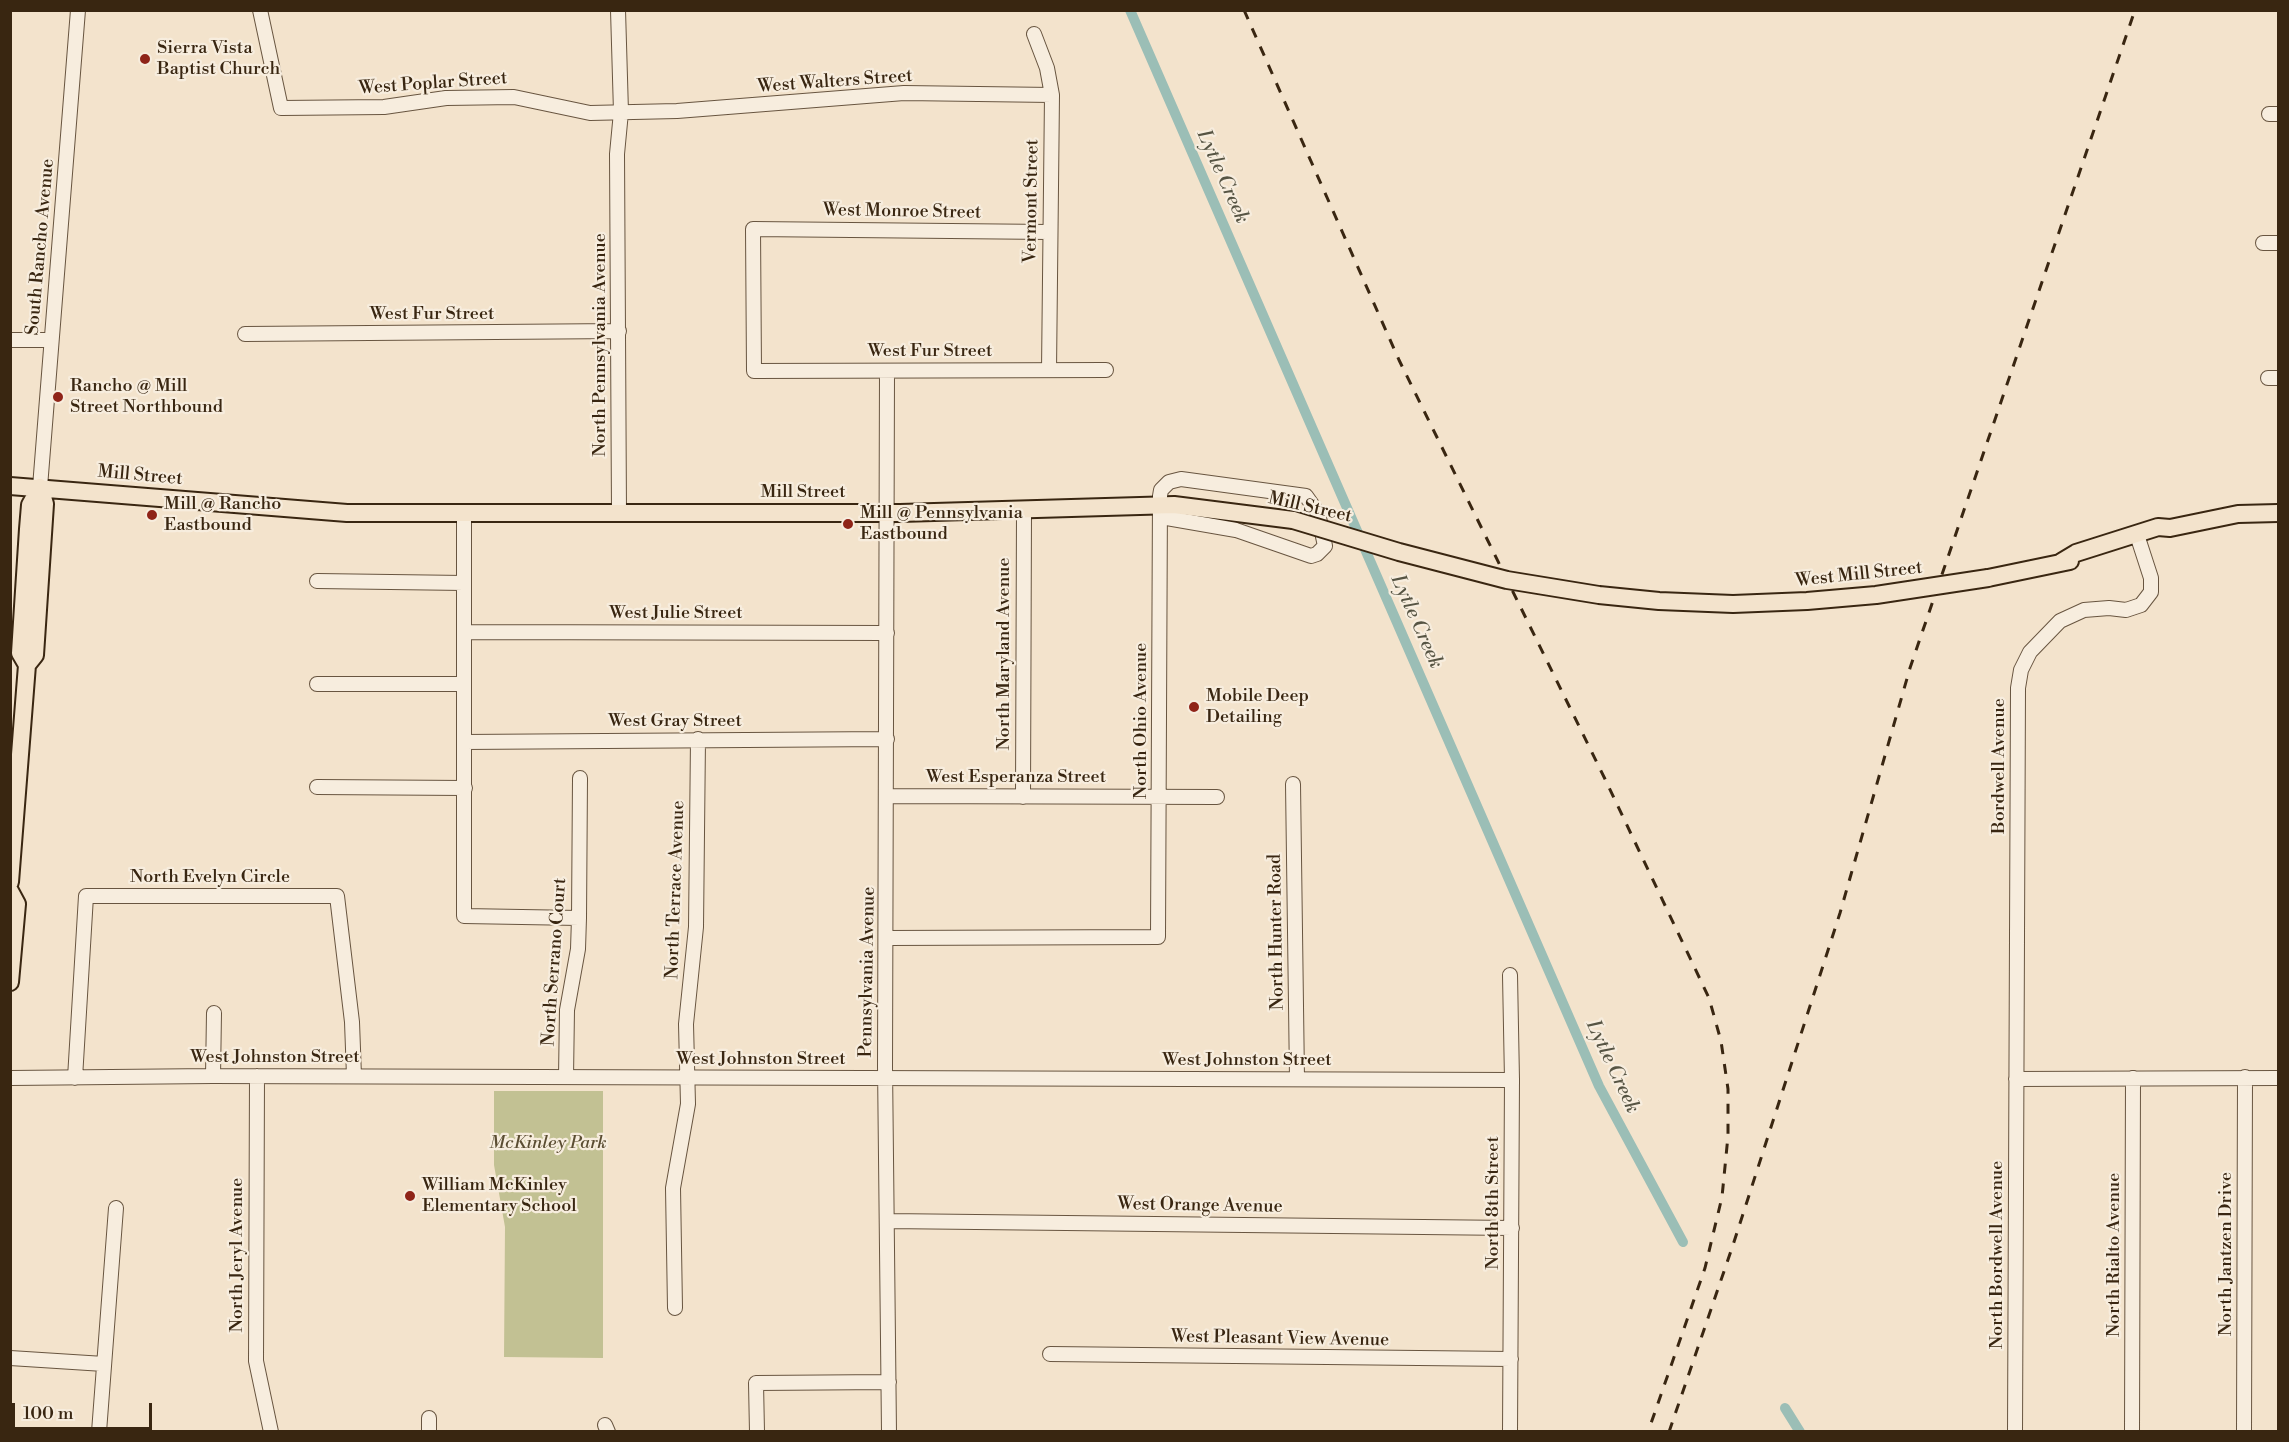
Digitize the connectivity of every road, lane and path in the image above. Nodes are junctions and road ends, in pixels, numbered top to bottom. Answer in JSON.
{"nodes":[{"id":1,"x":78,"y":10,"type":"edge"},
{"id":2,"x":260,"y":10,"type":"edge"},
{"id":3,"x":618,"y":10,"type":"edge"},
{"id":4,"x":1034,"y":34,"type":"dead end"},
{"id":5,"x":1052,"y":94,"type":"junction"},
{"id":6,"x":621,"y":112,"type":"junction"},
{"id":7,"x":1049,"y":232,"type":"junction"},
{"id":8,"x":2263,"y":243,"type":"dead end"},
{"id":9,"x":2278,"y":243,"type":"edge"},
{"id":10,"x":620,"y":332,"type":"junction"},
{"id":11,"x":245,"y":334,"type":"dead end"},
{"id":12,"x":10,"y":340,"type":"edge"},
{"id":13,"x":51,"y":340,"type":"junction"},
{"id":14,"x":1049,"y":370,"type":"junction"},
{"id":15,"x":1106,"y":370,"type":"dead end"},
{"id":16,"x":754,"y":371,"type":"joint"},
{"id":17,"x":887,"y":371,"type":"junction"},
{"id":18,"x":10,"y":486,"type":"edge"},
{"id":19,"x":40,"y":487,"type":"junction"},
{"id":20,"x":1024,"y":511,"type":"junction"},
{"id":21,"x":1161,"y":511,"type":"junction"},
{"id":22,"x":464,"y":512,"type":"junction"},
{"id":23,"x":619,"y":512,"type":"junction"},
{"id":24,"x":888,"y":513,"type":"junction"},
{"id":25,"x":2278,"y":513,"type":"edge"},
{"id":26,"x":2170,"y":528,"type":"junction"},
{"id":27,"x":2139,"y":541,"type":"junction"},
{"id":28,"x":2061,"y":562,"type":"junction"},
{"id":29,"x":316,"y":581,"type":"dead end"},
{"id":30,"x":464,"y":583,"type":"junction"},
{"id":31,"x":1659,"y":601,"type":"joint"},
{"id":32,"x":464,"y":632,"type":"junction"},
{"id":33,"x":887,"y":633,"type":"junction"},
{"id":34,"x":317,"y":684,"type":"dead end"},
{"id":35,"x":464,"y":684,"type":"junction"},
{"id":36,"x":698,"y":739,"type":"junction"},
{"id":37,"x":887,"y":739,"type":"junction"},
{"id":38,"x":464,"y":742,"type":"junction"},
{"id":39,"x":580,"y":778,"type":"dead end"},
{"id":40,"x":1293,"y":784,"type":"dead end"},
{"id":41,"x":317,"y":787,"type":"dead end"},
{"id":42,"x":465,"y":788,"type":"junction"},
{"id":43,"x":888,"y":796,"type":"junction"},
{"id":44,"x":1160,"y":796,"type":"junction"},
{"id":45,"x":1023,"y":797,"type":"junction"},
{"id":46,"x":1216,"y":797,"type":"dead end"},
{"id":47,"x":12,"y":833,"type":"edge"},
{"id":48,"x":10,"y":882,"type":"edge"},
{"id":49,"x":10,"y":891,"type":"edge"},
{"id":50,"x":579,"y":918,"type":"junction"},
{"id":51,"x":887,"y":938,"type":"junction"},
{"id":52,"x":1509,"y":975,"type":"dead end"},
{"id":53,"x":10,"y":982,"type":"edge"},
{"id":54,"x":214,"y":1013,"type":"dead end"},
{"id":55,"x":213,"y":1076,"type":"junction"},
{"id":56,"x":257,"y":1076,"type":"junction"},
{"id":57,"x":354,"y":1076,"type":"junction"},
{"id":58,"x":566,"y":1077,"type":"junction"},
{"id":59,"x":687,"y":1077,"type":"junction"},
{"id":60,"x":2245,"y":1077,"type":"junction"},
{"id":61,"x":10,"y":1078,"type":"edge"},
{"id":62,"x":75,"y":1078,"type":"junction"},
{"id":63,"x":885,"y":1078,"type":"junction"},
{"id":64,"x":2133,"y":1078,"type":"junction"},
{"id":65,"x":2278,"y":1078,"type":"edge"},
{"id":66,"x":2016,"y":1079,"type":"junction"},
{"id":67,"x":1296,"y":1080,"type":"junction"},
{"id":68,"x":1512,"y":1080,"type":"junction"},
{"id":69,"x":116,"y":1208,"type":"dead end"},
{"id":70,"x":887,"y":1221,"type":"junction"},
{"id":71,"x":1512,"y":1228,"type":"junction"},
{"id":72,"x":675,"y":1308,"type":"dead end"},
{"id":73,"x":1050,"y":1354,"type":"dead end"},
{"id":74,"x":10,"y":1358,"type":"edge"},
{"id":75,"x":1510,"y":1359,"type":"junction"},
{"id":76,"x":104,"y":1364,"type":"junction"},
{"id":77,"x":889,"y":1382,"type":"junction"},
{"id":78,"x":99,"y":1431,"type":"edge"},
{"id":79,"x":271,"y":1431,"type":"edge"},
{"id":80,"x":757,"y":1431,"type":"edge"},
{"id":81,"x":889,"y":1431,"type":"edge"},
{"id":82,"x":1510,"y":1431,"type":"edge"},
{"id":83,"x":2015,"y":1431,"type":"edge"},
{"id":84,"x":2132,"y":1431,"type":"edge"},
{"id":85,"x":2244,"y":1431,"type":"edge"}],
"edges":[{"from":1,"to":13,"type":"street","name":"South Rancho Avenue"},
{"from":2,"to":6,"type":"street","name":"West Poplar Street"},
{"from":3,"to":6,"type":"street","name":"North Pennsylvania Avenue"},
{"from":4,"to":5,"type":"street","name":"Vermont Street"},
{"from":5,"to":6,"type":"street","name":"West Walters Street"},
{"from":5,"to":7,"type":"street","name":"Vermont Street"},
{"from":6,"to":10,"type":"street","name":"North Pennsylvania Avenue"},
{"from":7,"to":14,"type":"street","name":"Vermont Street"},
{"from":7,"to":16,"type":"street","name":"West Monroe Street"},
{"from":8,"to":9,"type":"street"},
{"from":10,"to":11,"type":"street","name":"West Fur Street"},
{"from":10,"to":23,"type":"street","name":"North Pennsylvania Avenue"},
{"from":12,"to":13,"type":"street"},
{"from":13,"to":19,"type":"street","name":"South Rancho Avenue"},
{"from":14,"to":15,"type":"street","name":"West Fur Street"},
{"from":14,"to":17,"type":"street","name":"West Fur Street"},
{"from":16,"to":17,"type":"street","name":"West Fur Street"},
{"from":17,"to":24,"type":"street","name":"Pennsylvania Avenue"},
{"from":18,"to":19,"type":"main road","name":"Mill Street"},
{"from":19,"to":22,"type":"main road","name":"Mill Street"},
{"from":19,"to":47,"type":"main road"},
{"from":20,"to":21,"type":"main road","name":"Mill Street"},
{"from":20,"to":24,"type":"main road","name":"Mill Street"},
{"from":20,"to":45,"type":"street","name":"North Maryland Avenue"},
{"from":21,"to":21,"type":"street"},
{"from":21,"to":31,"type":"main road","name":"Mill Street","bridge":true},
{"from":21,"to":44,"type":"street","name":"North Ohio Avenue"},
{"from":22,"to":23,"type":"main road","name":"Mill Street"},
{"from":22,"to":30,"type":"street"},
{"from":23,"to":24,"type":"main road","name":"Mill Street"},
{"from":24,"to":33,"type":"street","name":"Pennsylvania Avenue"},
{"from":25,"to":26,"type":"main road","name":"West Mill Street"},
{"from":26,"to":27,"type":"main road","name":"West Mill Street"},
{"from":26,"to":28,"type":"main road","name":"West Mill Street"},
{"from":27,"to":28,"type":"main road","name":"West Mill Street"},
{"from":27,"to":66,"type":"street","name":"Bordwell Avenue"},
{"from":28,"to":31,"type":"main road","name":"West Mill Street","bridge":true},
{"from":29,"to":30,"type":"street"},
{"from":30,"to":32,"type":"street"},
{"from":32,"to":33,"type":"street","name":"West Julie Street"},
{"from":32,"to":35,"type":"street"},
{"from":33,"to":37,"type":"street","name":"Pennsylvania Avenue"},
{"from":34,"to":35,"type":"street"},
{"from":35,"to":38,"type":"street"},
{"from":36,"to":37,"type":"street","name":"West Gray Street"},
{"from":36,"to":38,"type":"street","name":"West Gray Street"},
{"from":36,"to":59,"type":"street","name":"North Terrace Avenue"},
{"from":37,"to":43,"type":"street","name":"Pennsylvania Avenue"},
{"from":38,"to":42,"type":"street"},
{"from":39,"to":50,"type":"street","name":"North Serrano Court"},
{"from":40,"to":67,"type":"street","name":"North Hunter Road"},
{"from":41,"to":42,"type":"street"},
{"from":42,"to":50,"type":"street"},
{"from":43,"to":45,"type":"street","name":"West Esperanza Street"},
{"from":43,"to":51,"type":"street","name":"Pennsylvania Avenue"},
{"from":44,"to":45,"type":"street","name":"West Esperanza Street"},
{"from":44,"to":46,"type":"street","name":"West Esperanza Street"},
{"from":44,"to":51,"type":"street","name":"North Ohio Avenue"},
{"from":47,"to":48,"type":"main road"},
{"from":49,"to":53,"type":"main road"},
{"from":50,"to":58,"type":"street","name":"North Serrano Court"},
{"from":51,"to":63,"type":"street","name":"Pennsylvania Avenue"},
{"from":52,"to":68,"type":"street","name":"North 8th Street"},
{"from":54,"to":55,"type":"street"},
{"from":55,"to":56,"type":"street","name":"West Johnston Street"},
{"from":55,"to":62,"type":"street","name":"West Johnston Street"},
{"from":56,"to":57,"type":"street","name":"West Johnston Street"},
{"from":56,"to":79,"type":"street","name":"North Jeryl Avenue"},
{"from":57,"to":58,"type":"street","name":"West Johnston Street"},
{"from":57,"to":62,"type":"street","name":"North Evelyn Circle"},
{"from":58,"to":59,"type":"street","name":"West Johnston Street"},
{"from":59,"to":63,"type":"street","name":"West Johnston Street"},
{"from":59,"to":72,"type":"street","name":"North Terrace Avenue"},
{"from":60,"to":64,"type":"street"},
{"from":60,"to":65,"type":"street"},
{"from":60,"to":85,"type":"street","name":"North Jantzen Drive"},
{"from":61,"to":62,"type":"street","name":"West Johnston Street"},
{"from":63,"to":67,"type":"street","name":"West Johnston Street"},
{"from":63,"to":70,"type":"street","name":"Pennsylvania Avenue"},
{"from":64,"to":66,"type":"street"},
{"from":64,"to":84,"type":"street","name":"North Rialto Avenue"},
{"from":66,"to":83,"type":"street","name":"North Bordwell Avenue"},
{"from":67,"to":68,"type":"street","name":"West Johnston Street"},
{"from":68,"to":71,"type":"street","name":"North 8th Street"},
{"from":69,"to":76,"type":"street"},
{"from":70,"to":71,"type":"street","name":"West Orange Avenue"},
{"from":70,"to":77,"type":"street","name":"Pennsylvania Avenue"},
{"from":71,"to":75,"type":"street","name":"North 8th Street"},
{"from":73,"to":75,"type":"street","name":"West Pleasant View Avenue"},
{"from":74,"to":76,"type":"street"},
{"from":75,"to":82,"type":"street","name":"North 8th Street"},
{"from":76,"to":78,"type":"street"},
{"from":77,"to":80,"type":"street"},
{"from":77,"to":81,"type":"street","name":"Pennsylvania Avenue"}]}
